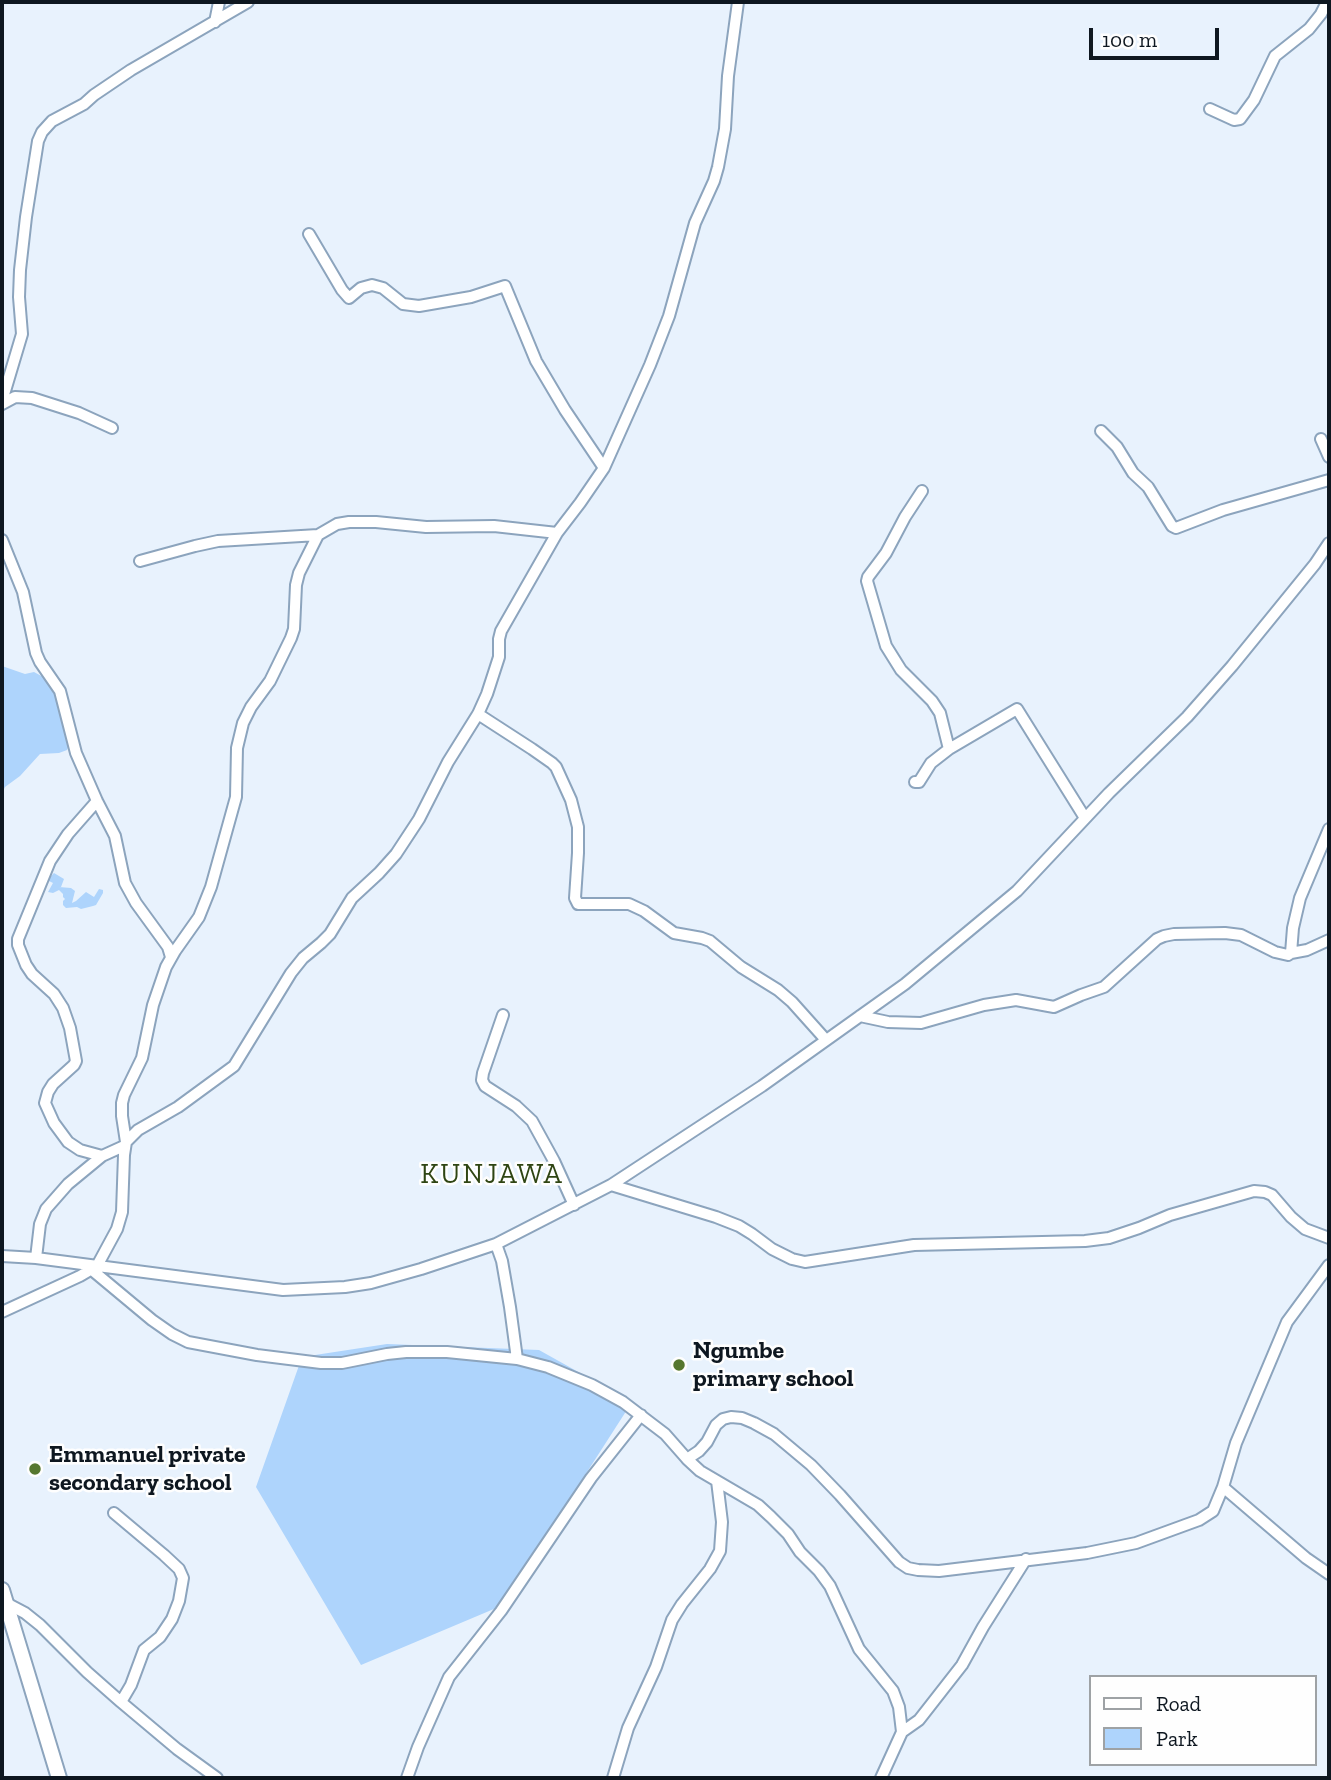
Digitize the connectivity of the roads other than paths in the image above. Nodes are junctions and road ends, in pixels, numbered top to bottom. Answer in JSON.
{"nodes":[{"id":1,"x":219,"y":2,"type":"edge"},
{"id":2,"x":248,"y":2,"type":"edge"},
{"id":3,"x":738,"y":2,"type":"edge"},
{"id":4,"x":1327,"y":2,"type":"edge"},
{"id":5,"x":215,"y":22,"type":"junction"},
{"id":6,"x":1210,"y":108,"type":"dead end"},
{"id":7,"x":309,"y":234,"type":"dead end"},
{"id":8,"x":2,"y":402,"type":"edge"},
{"id":9,"x":112,"y":428,"type":"dead end"},
{"id":10,"x":1101,"y":431,"type":"dead end"},
{"id":11,"x":1321,"y":439,"type":"dead end"},
{"id":12,"x":1329,"y":457,"type":"edge"},
{"id":13,"x":604,"y":468,"type":"junction"},
{"id":14,"x":1329,"y":480,"type":"edge"},
{"id":15,"x":922,"y":491,"type":"dead end"},
{"id":16,"x":557,"y":533,"type":"junction"},
{"id":17,"x":318,"y":534,"type":"junction"},
{"id":18,"x":2,"y":540,"type":"edge"},
{"id":19,"x":1329,"y":543,"type":"edge"},
{"id":20,"x":140,"y":561,"type":"dead end"},
{"id":21,"x":478,"y":714,"type":"junction"},
{"id":22,"x":949,"y":749,"type":"junction"},
{"id":23,"x":915,"y":782,"type":"dead end"},
{"id":24,"x":97,"y":801,"type":"junction"},
{"id":25,"x":1085,"y":818,"type":"junction"},
{"id":26,"x":1329,"y":829,"type":"edge"},
{"id":27,"x":1329,"y":940,"type":"edge"},
{"id":28,"x":1291,"y":953,"type":"junction"},
{"id":29,"x":171,"y":957,"type":"junction"},
{"id":30,"x":503,"y":1015,"type":"dead end"},
{"id":31,"x":860,"y":1016,"type":"junction"},
{"id":32,"x":826,"y":1040,"type":"junction"},
{"id":33,"x":125,"y":1144,"type":"junction"},
{"id":34,"x":102,"y":1156,"type":"junction"},
{"id":35,"x":611,"y":1185,"type":"junction"},
{"id":36,"x":574,"y":1205,"type":"junction"},
{"id":37,"x":1329,"y":1238,"type":"edge"},
{"id":38,"x":496,"y":1244,"type":"junction"},
{"id":39,"x":2,"y":1256,"type":"edge"},
{"id":40,"x":36,"y":1258,"type":"junction"},
{"id":41,"x":1329,"y":1265,"type":"edge"},
{"id":42,"x":94,"y":1268,"type":"junction"},
{"id":43,"x":2,"y":1312,"type":"edge"},
{"id":44,"x":517,"y":1359,"type":"junction"},
{"id":45,"x":641,"y":1415,"type":"junction"},
{"id":46,"x":687,"y":1460,"type":"junction"},
{"id":47,"x":717,"y":1481,"type":"junction"},
{"id":48,"x":1223,"y":1487,"type":"junction"},
{"id":49,"x":114,"y":1513,"type":"dead end"},
{"id":50,"x":1026,"y":1559,"type":"junction"},
{"id":51,"x":1329,"y":1574,"type":"edge"},
{"id":52,"x":4,"y":1597,"type":"edge"},
{"id":53,"x":121,"y":1702,"type":"junction"},
{"id":54,"x":902,"y":1732,"type":"junction"},
{"id":55,"x":59,"y":1778,"type":"edge"},
{"id":56,"x":217,"y":1778,"type":"edge"},
{"id":57,"x":408,"y":1778,"type":"edge"},
{"id":58,"x":613,"y":1778,"type":"edge"},
{"id":59,"x":881,"y":1778,"type":"edge"}],
"edges":[{"from":1,"to":5,"type":"street"},
{"from":2,"to":5,"type":"street"},
{"from":3,"to":13,"type":"street"},
{"from":4,"to":6,"type":"street"},
{"from":5,"to":8,"type":"street"},
{"from":7,"to":13,"type":"street"},
{"from":8,"to":9,"type":"street"},
{"from":10,"to":14,"type":"street"},
{"from":11,"to":12,"type":"street"},
{"from":13,"to":16,"type":"street"},
{"from":15,"to":22,"type":"street"},
{"from":16,"to":17,"type":"street"},
{"from":16,"to":21,"type":"street"},
{"from":17,"to":20,"type":"street"},
{"from":17,"to":29,"type":"street"},
{"from":18,"to":24,"type":"street"},
{"from":19,"to":25,"type":"street"},
{"from":21,"to":32,"type":"street"},
{"from":21,"to":33,"type":"street"},
{"from":22,"to":23,"type":"street"},
{"from":22,"to":25,"type":"street"},
{"from":24,"to":29,"type":"street"},
{"from":24,"to":34,"type":"street"},
{"from":25,"to":31,"type":"street"},
{"from":26,"to":28,"type":"street"},
{"from":27,"to":28,"type":"street"},
{"from":28,"to":31,"type":"street"},
{"from":29,"to":33,"type":"street"},
{"from":30,"to":36,"type":"street"},
{"from":31,"to":32,"type":"street"},
{"from":32,"to":35,"type":"street"},
{"from":33,"to":34,"type":"street"},
{"from":33,"to":42,"type":"street"},
{"from":34,"to":40,"type":"street"},
{"from":35,"to":36,"type":"street"},
{"from":35,"to":37,"type":"street"},
{"from":36,"to":38,"type":"street"},
{"from":38,"to":42,"type":"street"},
{"from":38,"to":44,"type":"street"},
{"from":39,"to":40,"type":"street"},
{"from":40,"to":42,"type":"street"},
{"from":41,"to":48,"type":"street"},
{"from":42,"to":43,"type":"street"},
{"from":42,"to":44,"type":"street"},
{"from":44,"to":45,"type":"street"},
{"from":45,"to":46,"type":"street"},
{"from":45,"to":57,"type":"street"},
{"from":46,"to":47,"type":"street"},
{"from":46,"to":50,"type":"street"},
{"from":47,"to":54,"type":"street"},
{"from":47,"to":58,"type":"street"},
{"from":48,"to":50,"type":"street"},
{"from":48,"to":51,"type":"street"},
{"from":49,"to":53,"type":"street"},
{"from":50,"to":54,"type":"street"},
{"from":52,"to":53,"type":"street"},
{"from":52,"to":55,"type":"main road"},
{"from":53,"to":56,"type":"street"},
{"from":54,"to":59,"type":"street"}]}
